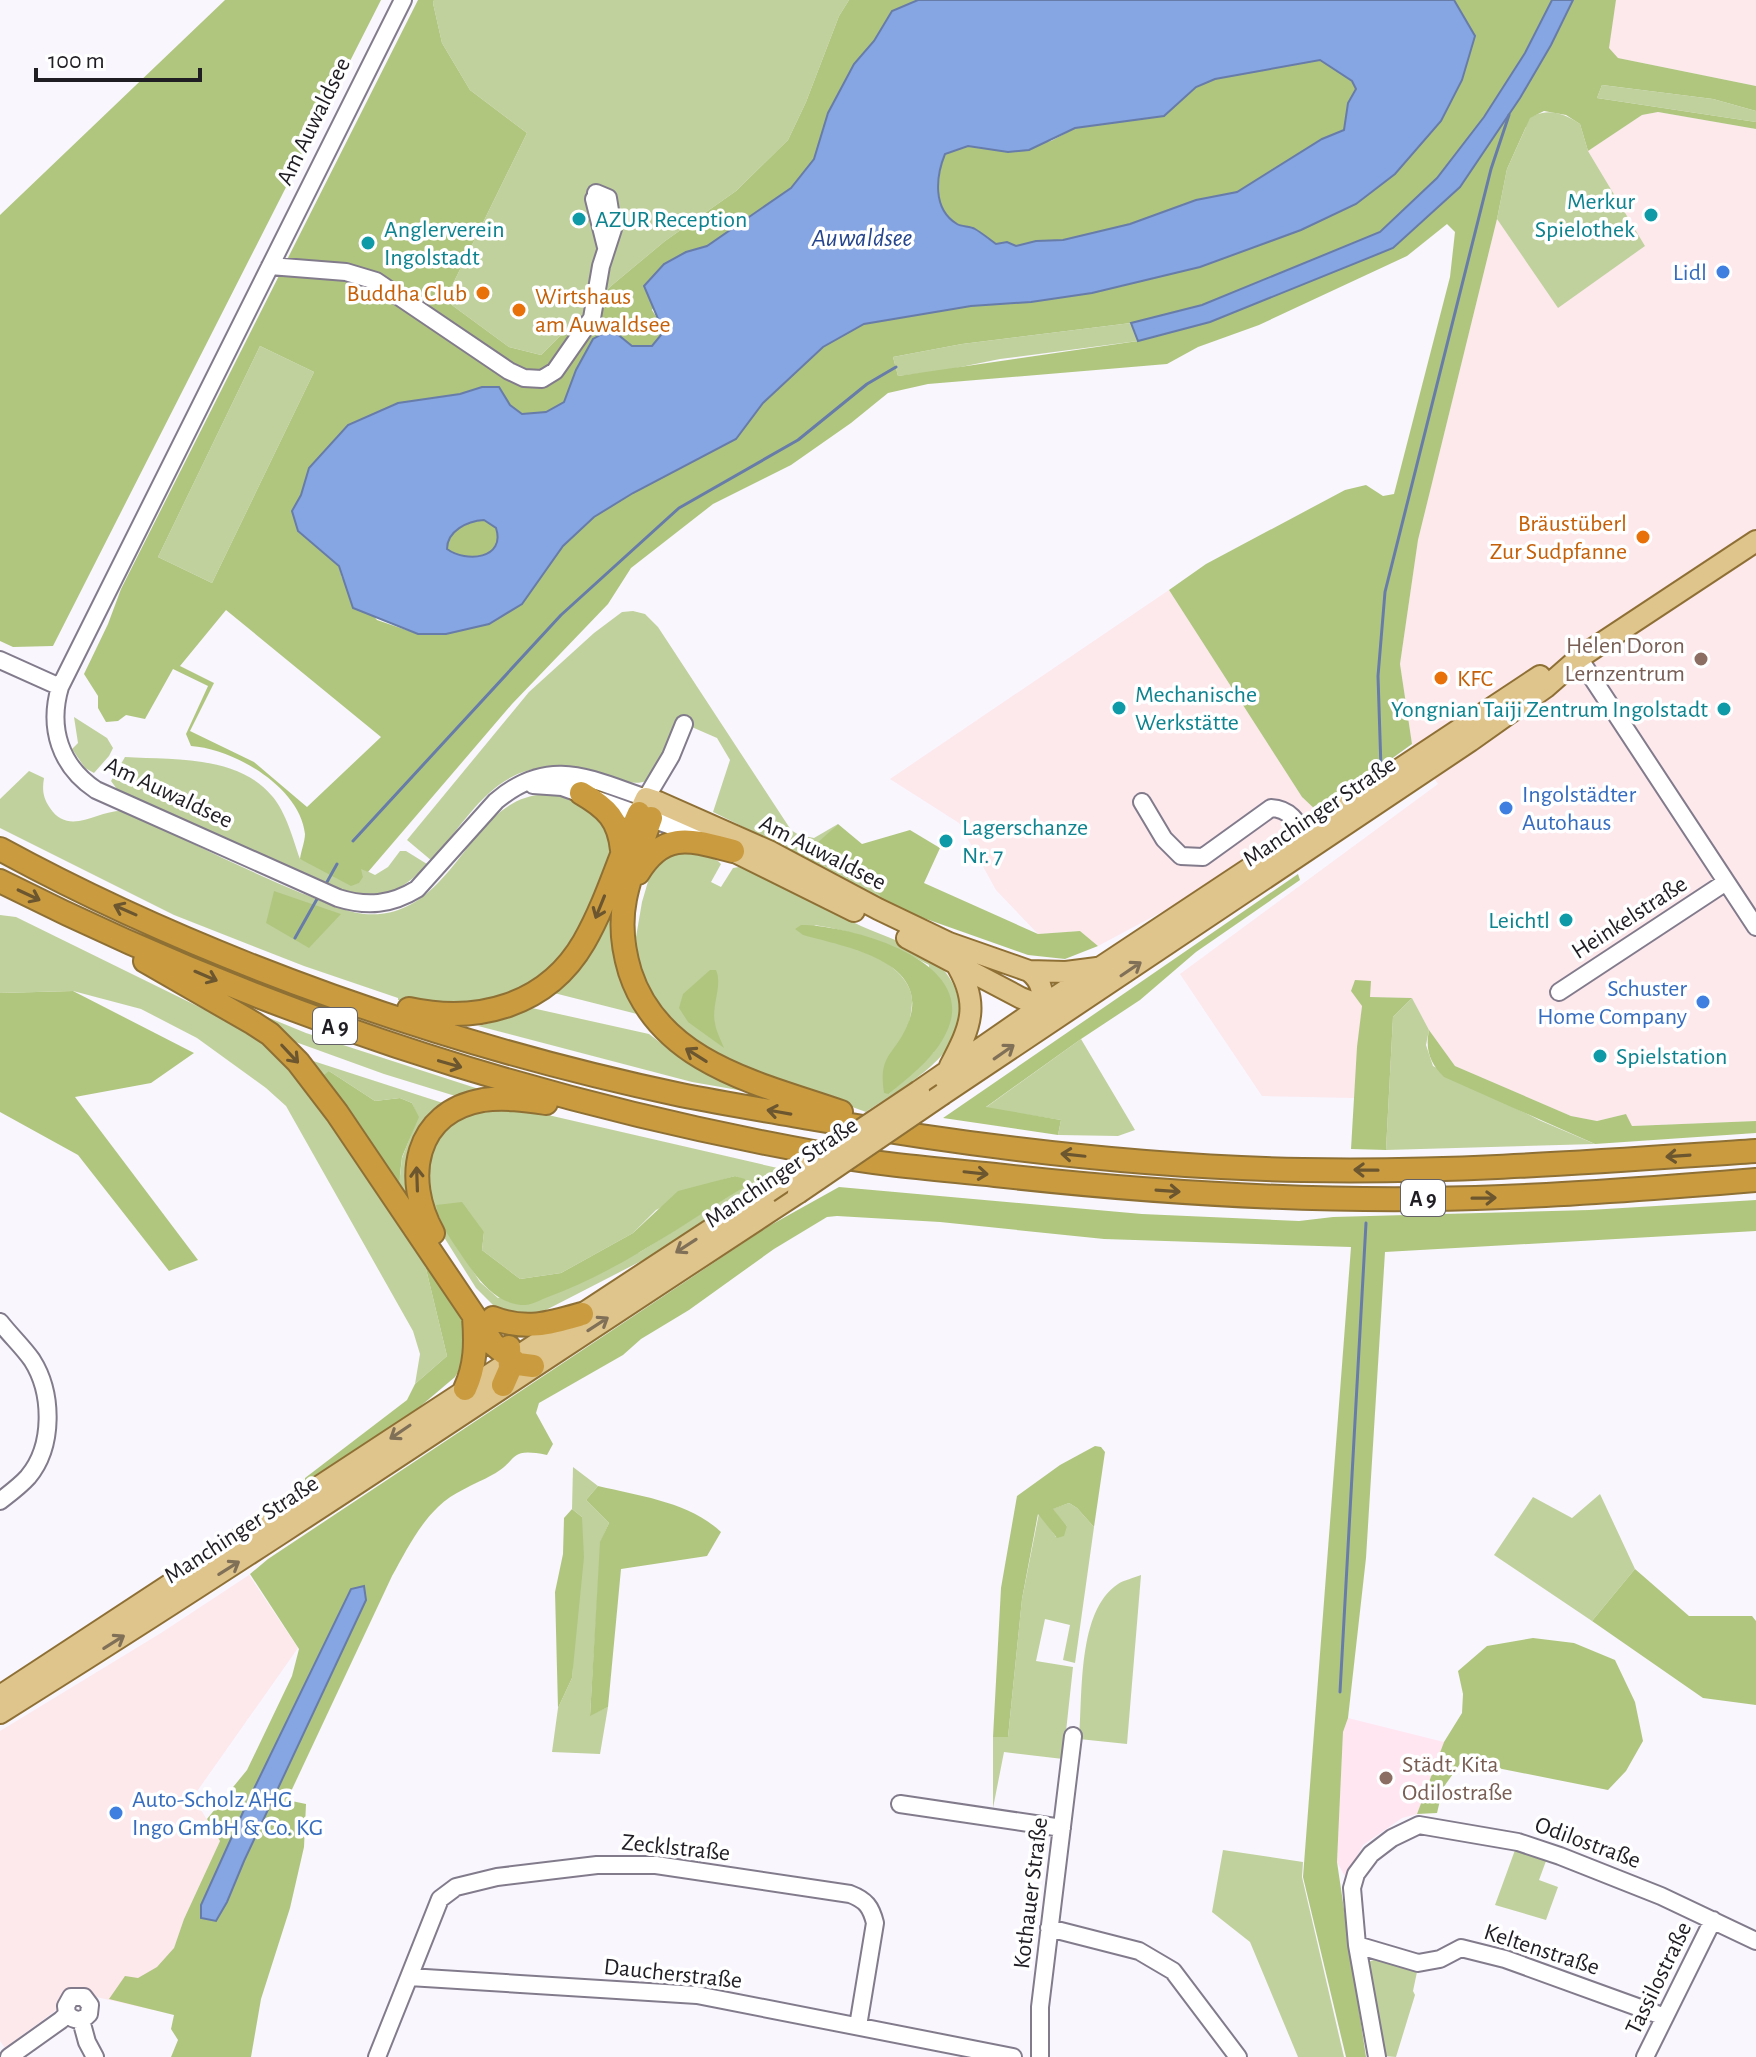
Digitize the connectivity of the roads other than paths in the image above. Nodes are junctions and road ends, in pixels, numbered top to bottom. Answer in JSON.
{"nodes":[{"id":1,"x":403,"y":0,"type":"edge"},
{"id":2,"x":595,"y":196,"type":"dead end"},
{"id":3,"x":270,"y":266,"type":"junction"},
{"id":4,"x":1756,"y":541,"type":"edge"},
{"id":5,"x":1579,"y":658,"type":"junction"},
{"id":6,"x":0,"y":660,"type":"edge"},
{"id":7,"x":60,"y":687,"type":"junction"},
{"id":8,"x":684,"y":724,"type":"dead end"},
{"id":9,"x":508,"y":791,"type":"junction"},
{"id":10,"x":581,"y":793,"type":"junction"},
{"id":11,"x":1142,"y":802,"type":"dead end"},
{"id":12,"x":648,"y":808,"type":"junction"},
{"id":13,"x":1308,"y":841,"type":"junction"},
{"id":14,"x":0,"y":849,"type":"edge"},
{"id":15,"x":622,"y":850,"type":"junction"},
{"id":16,"x":733,"y":851,"type":"junction"},
{"id":17,"x":0,"y":881,"type":"edge"},
{"id":18,"x":1726,"y":882,"type":"junction"},
{"id":19,"x":625,"y":899,"type":"junction"},
{"id":20,"x":58,"y":909,"type":"junction"},
{"id":21,"x":1756,"y":927,"type":"edge"},
{"id":22,"x":955,"y":962,"type":"junction"},
{"id":23,"x":1101,"y":968,"type":"junction"},
{"id":24,"x":1029,"y":971,"type":"junction"},
{"id":25,"x":318,"y":989,"type":"junction"},
{"id":26,"x":1559,"y":992,"type":"dead end"},
{"id":27,"x":1042,"y":1006,"type":"junction"},
{"id":28,"x":1066,"y":1012,"type":"junction"},
{"id":29,"x":1032,"y":1032,"type":"junction"},
{"id":30,"x":949,"y":1070,"type":"junction"},
{"id":31,"x":623,"y":1111,"type":"junction"},
{"id":32,"x":911,"y":1136,"type":"junction"},
{"id":33,"x":1756,"y":1151,"type":"edge"},
{"id":34,"x":1756,"y":1180,"type":"edge"},
{"id":35,"x":582,"y":1314,"type":"junction"},
{"id":36,"x":484,"y":1317,"type":"junction"},
{"id":37,"x":0,"y":1322,"type":"edge"},
{"id":38,"x":511,"y":1359,"type":"junction"},
{"id":39,"x":533,"y":1366,"type":"junction"},
{"id":40,"x":503,"y":1385,"type":"junction"},
{"id":41,"x":465,"y":1389,"type":"junction"},
{"id":42,"x":0,"y":1501,"type":"edge"},
{"id":43,"x":0,"y":1696,"type":"edge"},
{"id":44,"x":0,"y":1713,"type":"edge"},
{"id":45,"x":1073,"y":1736,"type":"dead end"},
{"id":46,"x":900,"y":1804,"type":"dead end"},
{"id":47,"x":1062,"y":1828,"type":"junction"},
{"id":48,"x":1713,"y":1920,"type":"junction"},
{"id":49,"x":1049,"y":1928,"type":"junction"},
{"id":50,"x":1756,"y":1941,"type":"edge"},
{"id":51,"x":1357,"y":1945,"type":"junction"},
{"id":52,"x":409,"y":1977,"type":"junction"},
{"id":53,"x":1665,"y":2017,"type":"junction"},
{"id":54,"x":858,"y":2026,"type":"junction"},
{"id":55,"x":9,"y":2057,"type":"edge"},
{"id":56,"x":95,"y":2057,"type":"edge"},
{"id":57,"x":377,"y":2057,"type":"edge"},
{"id":58,"x":1013,"y":2057,"type":"edge"},
{"id":59,"x":1040,"y":2057,"type":"edge"},
{"id":60,"x":1238,"y":2057,"type":"edge"},
{"id":61,"x":1377,"y":2057,"type":"edge"},
{"id":62,"x":1645,"y":2057,"type":"edge"}],
"edges":[{"from":1,"to":3,"type":"street","name":"Am Auwaldsee"},
{"from":2,"to":3,"type":"street"},
{"from":3,"to":7,"type":"street","name":"Am Auwaldsee"},
{"from":4,"to":5,"type":"main road","name":"Manchinger Straße"},
{"from":5,"to":13,"type":"main road","name":"Manchinger Straße"},
{"from":5,"to":18,"type":"street"},
{"from":6,"to":7,"type":"street"},
{"from":7,"to":9,"type":"street","name":"Am Auwaldsee"},
{"from":8,"to":12,"type":"street"},
{"from":9,"to":10,"type":"street","name":"Am Auwaldsee"},
{"from":9,"to":12,"type":"street","name":"Am Auwaldsee"},
{"from":10,"to":12,"type":"street","name":"Am Auwaldsee"},
{"from":10,"to":15,"type":"highway"},
{"from":11,"to":13,"type":"street"},
{"from":12,"to":15,"type":"highway"},
{"from":12,"to":16,"type":"street","name":"Am Auwaldsee"},
{"from":12,"to":19,"type":"highway"},
{"from":12,"to":24,"type":"main road","name":"Am Auwaldsee"},
{"from":13,"to":23,"type":"main road","name":"Manchinger Straße"},
{"from":28,"to":13,"type":"main road","name":"Manchinger Straße","one_way":true},
{"from":25,"to":14,"type":"highway","number":"A 9","one_way":true},
{"from":15,"to":25,"type":"highway","one_way":true},
{"from":16,"to":19,"type":"highway"},
{"from":16,"to":22,"type":"main road","name":"Am Auwaldsee"},
{"from":17,"to":20,"type":"highway","number":"A 9","one_way":true},
{"from":18,"to":21,"type":"street"},
{"from":18,"to":26,"type":"street","name":"Heinkelstraße"},
{"from":32,"to":19,"type":"highway","one_way":true},
{"from":20,"to":31,"type":"highway","number":"A 9","one_way":true},
{"from":20,"to":36,"type":"highway","one_way":true},
{"from":22,"to":27,"type":"main road","name":"Am Auwaldsee"},
{"from":22,"to":30,"type":"main road"},
{"from":23,"to":24,"type":"main road","name":"Am Auwaldsee"},
{"from":23,"to":27,"type":"main road","name":"Manchinger Straße"},
{"from":24,"to":27,"type":"main road"},
{"from":32,"to":25,"type":"highway","number":"A 9","one_way":true},
{"from":27,"to":28,"type":"main road","name":"Am Auwaldsee"},
{"from":27,"to":29,"type":"main road"},
{"from":27,"to":30,"type":"main road","name":"Manchinger Straße"},
{"from":28,"to":29,"type":"main road","name":"Manchinger Straße"},
{"from":39,"to":29,"type":"main road","name":"Manchinger Straße","one_way":true,"bridge":true},
{"from":30,"to":35,"type":"main road","name":"Manchinger Straße","one_way":true,"bridge":true},
{"from":31,"to":34,"type":"highway","number":"A 9","one_way":true},
{"from":36,"to":31,"type":"highway","one_way":true},
{"from":33,"to":32,"type":"highway","number":"A 9","one_way":true},
{"from":35,"to":36,"type":"highway"},
{"from":35,"to":38,"type":"main road","name":"Manchinger Straße"},
{"from":36,"to":38,"type":"highway"},
{"from":36,"to":41,"type":"highway"},
{"from":37,"to":42,"type":"street"},
{"from":38,"to":39,"type":"highway"},
{"from":38,"to":40,"type":"highway"},
{"from":38,"to":41,"type":"main road","name":"Manchinger Straße"},
{"from":39,"to":40,"type":"main road","name":"Manchinger Straße"},
{"from":44,"to":40,"type":"main road","name":"Manchinger Straße","one_way":true},
{"from":41,"to":43,"type":"main road","name":"Manchinger Straße","one_way":true},
{"from":45,"to":47,"type":"street","name":"Kothauer Straße"},
{"from":46,"to":47,"type":"street"},
{"from":47,"to":49,"type":"street","name":"Kothauer Straße"},
{"from":48,"to":50,"type":"street","name":"Odilostraße"},
{"from":48,"to":51,"type":"street","name":"Odilostraße"},
{"from":48,"to":53,"type":"street","name":"Tassilostraße"},
{"from":49,"to":59,"type":"street","name":"Kothauer Straße"},
{"from":49,"to":60,"type":"street"},
{"from":51,"to":53,"type":"street","name":"Keltenstraße"},
{"from":51,"to":61,"type":"street","name":"Odilostraße"},
{"from":52,"to":54,"type":"street","name":"Daucherstraße"},
{"from":52,"to":54,"type":"street","name":"Zecklstraße"},
{"from":52,"to":57,"type":"street"},
{"from":53,"to":62,"type":"street","name":"Tassilostraße"},
{"from":54,"to":58,"type":"street","name":"Daucherstraße"},
{"from":55,"to":56,"type":"street"}]}
